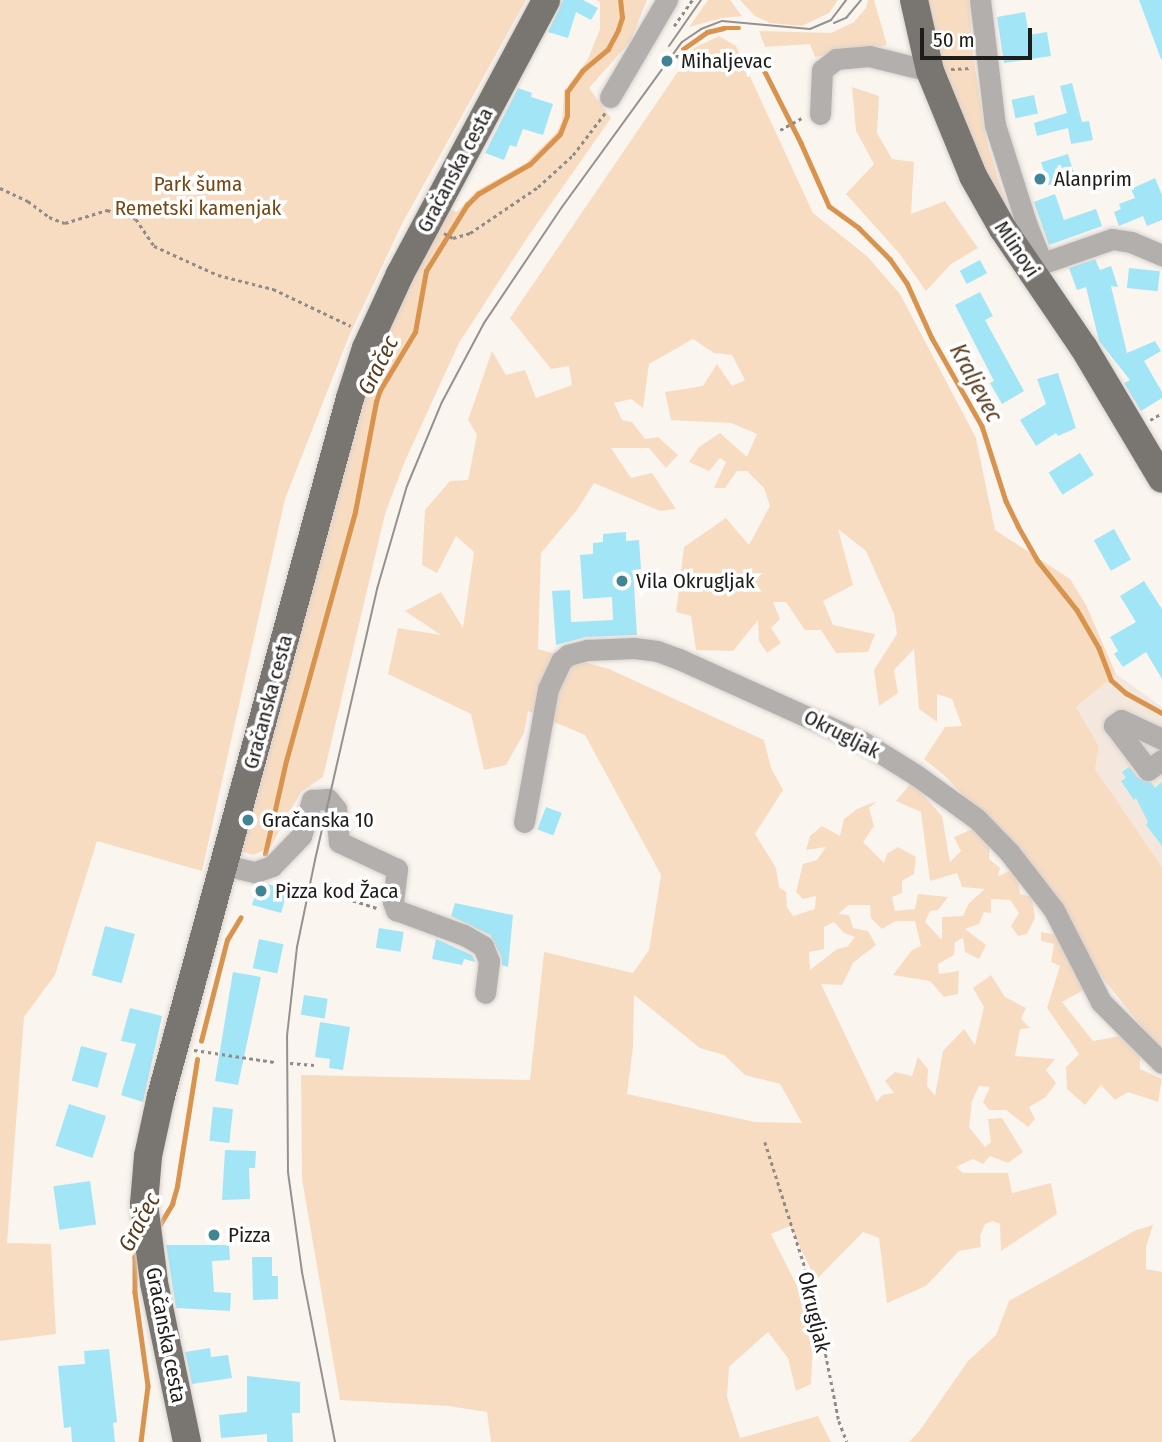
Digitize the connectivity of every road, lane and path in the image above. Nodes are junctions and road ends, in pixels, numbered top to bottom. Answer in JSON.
{"nodes":[{"id":1,"x":546,"y":0,"type":"edge"},
{"id":2,"x":667,"y":0,"type":"edge"},
{"id":3,"x":692,"y":0,"type":"edge"},
{"id":4,"x":914,"y":0,"type":"edge"},
{"id":5,"x":980,"y":0,"type":"edge"},
{"id":6,"x":671,"y":30,"type":"dead end"},
{"id":7,"x":678,"y":52,"type":"dead end"},
{"id":8,"x":676,"y":58,"type":"dead end"},
{"id":9,"x":929,"y":64,"type":"junction"},
{"id":10,"x":985,"y":64,"type":"junction"},
{"id":11,"x":610,"y":97,"type":"joint"},
{"id":12,"x":812,"y":116,"type":"joint"},
{"id":13,"x":780,"y":130,"type":"dead end"},
{"id":14,"x":0,"y":188,"type":"edge"},
{"id":15,"x":441,"y":232,"type":"dead end"},
{"id":16,"x":1156,"y":248,"type":"edge"},
{"id":17,"x":354,"y":327,"type":"dead end"},
{"id":18,"x":1162,"y":480,"type":"edge"},
{"id":19,"x":1162,"y":739,"type":"edge"},
{"id":20,"x":1162,"y":760,"type":"edge"},
{"id":21,"x":524,"y":822,"type":"dead end"},
{"id":22,"x":224,"y":865,"type":"junction"},
{"id":23,"x":332,"y":894,"type":"dead end"},
{"id":24,"x":381,"y":910,"type":"dead end"},
{"id":25,"x":485,"y":993,"type":"dead end"},
{"id":26,"x":184,"y":1049,"type":"dead end"},
{"id":27,"x":274,"y":1062,"type":"dead end"},
{"id":28,"x":290,"y":1063,"type":"dead end"},
{"id":29,"x":1162,"y":1063,"type":"edge"},
{"id":30,"x":314,"y":1065,"type":"dead end"},
{"id":31,"x":765,"y":1142,"type":"dead end"},
{"id":32,"x":187,"y":1442,"type":"edge"},
{"id":33,"x":848,"y":1442,"type":"edge"}],
"edges":[{"from":1,"to":22,"type":"main road","name":"Gračanska cesta"},
{"from":2,"to":11,"type":"street"},
{"from":3,"to":6,"type":"path"},
{"from":4,"to":9,"type":"main road","name":"Mlinovi"},
{"from":5,"to":10,"type":"street"},
{"from":7,"to":8,"type":"path"},
{"from":9,"to":10,"type":"path"},
{"from":9,"to":12,"type":"street"},
{"from":9,"to":18,"type":"main road","name":"Mlinovi"},
{"from":10,"to":16,"type":"street"},
{"from":11,"to":15,"type":"path"},
{"from":12,"to":13,"type":"path"},
{"from":14,"to":17,"type":"path"},
{"from":19,"to":20,"type":"street"},
{"from":21,"to":29,"type":"street","name":"Okrugljak"},
{"from":22,"to":25,"type":"street"},
{"from":22,"to":32,"type":"main road","name":"Gračanska cesta"},
{"from":23,"to":24,"type":"path"},
{"from":26,"to":27,"type":"path"},
{"from":28,"to":30,"type":"path"},
{"from":31,"to":33,"type":"path","name":"Okrugljak"}]}
